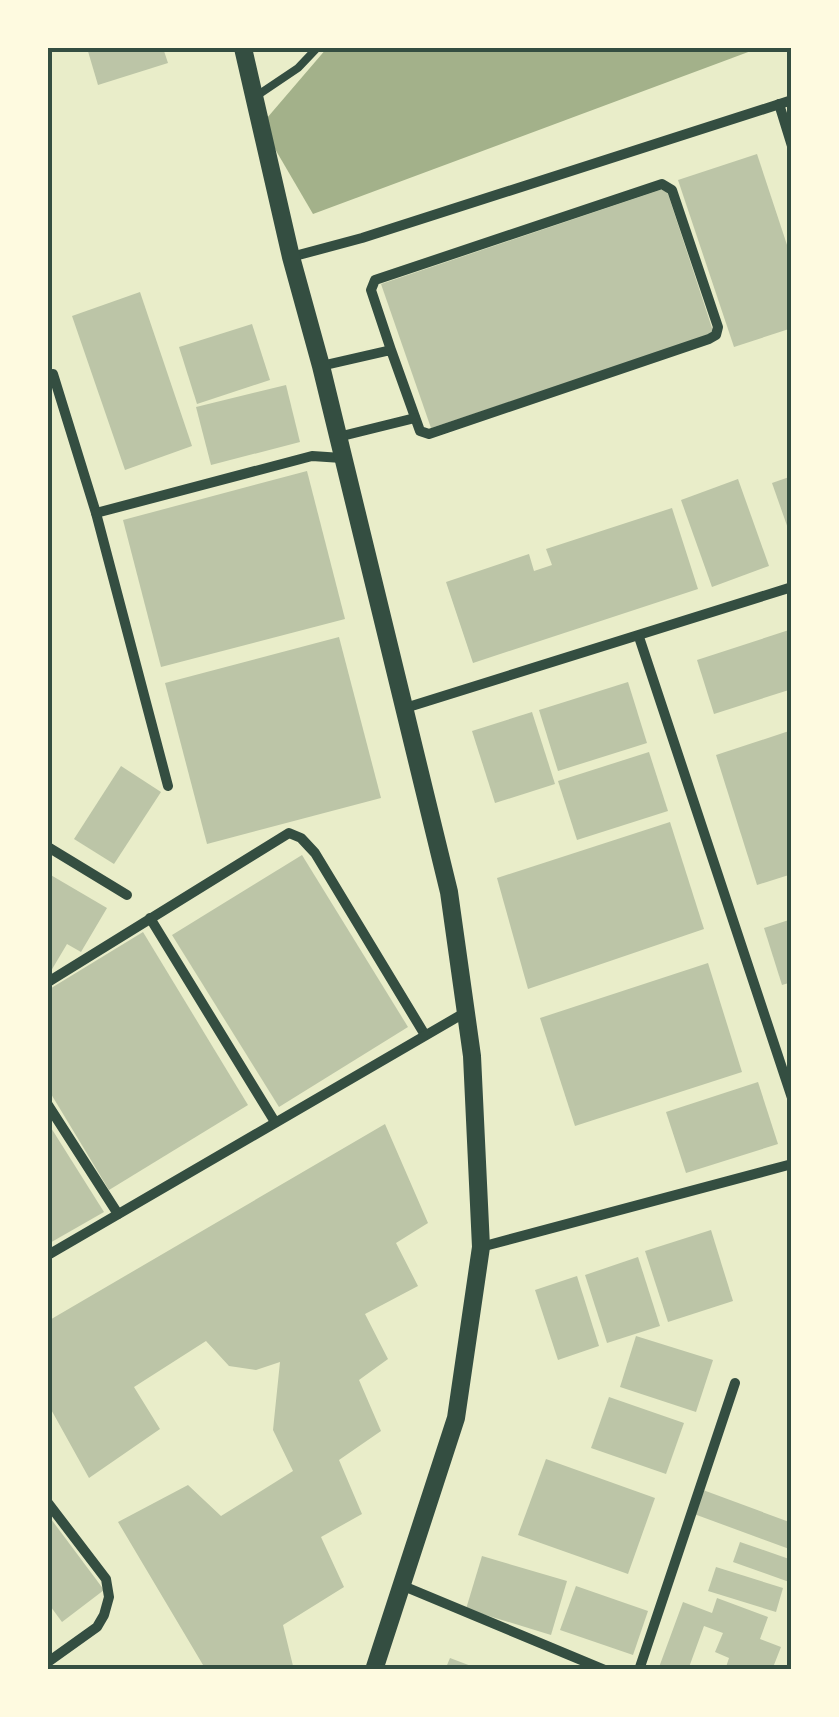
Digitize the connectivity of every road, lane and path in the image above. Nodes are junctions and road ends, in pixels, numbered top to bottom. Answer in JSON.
{"nodes":[{"id":1,"x":243,"y":48,"type":"edge"},
{"id":2,"x":317,"y":48,"type":"edge"},
{"id":3,"x":255,"y":97,"type":"junction"},
{"id":4,"x":792,"y":100,"type":"edge"},
{"id":5,"x":778,"y":104,"type":"junction"},
{"id":6,"x":792,"y":146,"type":"edge"},
{"id":7,"x":291,"y":258,"type":"junction"},
{"id":8,"x":392,"y":350,"type":"junction"},
{"id":9,"x":321,"y":366,"type":"junction"},
{"id":10,"x":53,"y":374,"type":"dead end"},
{"id":11,"x":415,"y":418,"type":"junction"},
{"id":12,"x":338,"y":438,"type":"junction"},
{"id":13,"x":342,"y":458,"type":"junction"},
{"id":14,"x":96,"y":513,"type":"junction"},
{"id":15,"x":792,"y":588,"type":"edge"},
{"id":16,"x":639,"y":638,"type":"junction"},
{"id":17,"x":402,"y":709,"type":"junction"},
{"id":18,"x":168,"y":786,"type":"dead end"},
{"id":19,"x":48,"y":847,"type":"edge"},
{"id":20,"x":127,"y":895,"type":"dead end"},
{"id":21,"x":150,"y":918,"type":"junction"},
{"id":22,"x":48,"y":982,"type":"edge"},
{"id":23,"x":466,"y":1012,"type":"junction"},
{"id":24,"x":425,"y":1036,"type":"junction"},
{"id":25,"x":792,"y":1098,"type":"edge"},
{"id":26,"x":48,"y":1105,"type":"edge"},
{"id":27,"x":274,"y":1122,"type":"junction"},
{"id":28,"x":792,"y":1164,"type":"edge"},
{"id":29,"x":118,"y":1214,"type":"junction"},
{"id":30,"x":481,"y":1248,"type":"junction"},
{"id":31,"x":48,"y":1255,"type":"edge"},
{"id":32,"x":735,"y":1384,"type":"dead end"},
{"id":33,"x":48,"y":1503,"type":"edge"},
{"id":34,"x":401,"y":1585,"type":"junction"},
{"id":35,"x":48,"y":1662,"type":"edge"},
{"id":36,"x":374,"y":1670,"type":"edge"},
{"id":37,"x":605,"y":1670,"type":"edge"},
{"id":38,"x":639,"y":1670,"type":"edge"}],
"edges":[{"from":1,"to":3,"type":"street"},
{"from":2,"to":3,"type":"lane"},
{"from":3,"to":7,"type":"street"},
{"from":4,"to":5,"type":"street"},
{"from":5,"to":6,"type":"street"},
{"from":5,"to":7,"type":"street"},
{"from":7,"to":9,"type":"street"},
{"from":8,"to":9,"type":"street"},
{"from":8,"to":11,"type":"street"},
{"from":8,"to":11,"type":"street"},
{"from":9,"to":12,"type":"street"},
{"from":10,"to":14,"type":"street"},
{"from":11,"to":12,"type":"street"},
{"from":12,"to":13,"type":"street"},
{"from":13,"to":14,"type":"street"},
{"from":13,"to":17,"type":"street"},
{"from":14,"to":18,"type":"street"},
{"from":15,"to":16,"type":"street"},
{"from":16,"to":17,"type":"street"},
{"from":16,"to":25,"type":"street"},
{"from":17,"to":23,"type":"street"},
{"from":19,"to":20,"type":"street"},
{"from":21,"to":22,"type":"street"},
{"from":21,"to":24,"type":"street"},
{"from":21,"to":27,"type":"street"},
{"from":23,"to":24,"type":"street"},
{"from":23,"to":30,"type":"street"},
{"from":24,"to":27,"type":"street"},
{"from":26,"to":29,"type":"street"},
{"from":27,"to":29,"type":"street"},
{"from":28,"to":30,"type":"street"},
{"from":29,"to":31,"type":"street"},
{"from":30,"to":34,"type":"street"},
{"from":32,"to":38,"type":"street"},
{"from":33,"to":35,"type":"street"},
{"from":34,"to":36,"type":"street"},
{"from":34,"to":37,"type":"street"}]}
